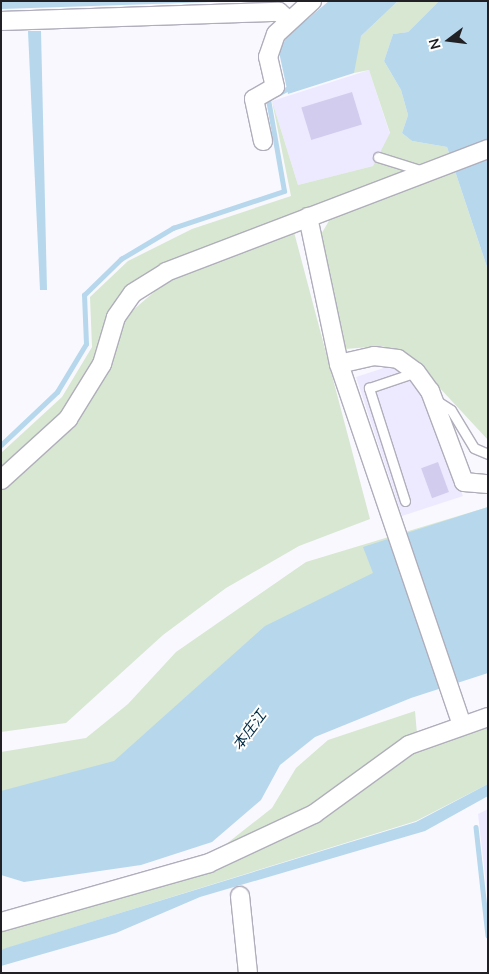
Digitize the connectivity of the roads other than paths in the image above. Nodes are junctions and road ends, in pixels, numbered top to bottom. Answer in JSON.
{"nodes":[{"id":1,"x":312,"y":1,"type":"edge"},
{"id":2,"x":282,"y":11,"type":"edge"},
{"id":3,"x":1,"y":21,"type":"edge"},
{"id":4,"x":262,"y":141,"type":"dead end"},
{"id":5,"x":488,"y":149,"type":"edge"},
{"id":6,"x":378,"y":157,"type":"dead end"},
{"id":7,"x":423,"y":171,"type":"junction"},
{"id":8,"x":308,"y":217,"type":"junction"},
{"id":9,"x":339,"y":364,"type":"junction"},
{"id":10,"x":416,"y":372,"type":"junction"},
{"id":11,"x":432,"y":398,"type":"junction"},
{"id":12,"x":488,"y":454,"type":"edge"},
{"id":13,"x":1,"y":480,"type":"edge"},
{"id":14,"x":488,"y":484,"type":"edge"},
{"id":15,"x":405,"y":501,"type":"dead end"},
{"id":16,"x":488,"y":717,"type":"edge"},
{"id":17,"x":462,"y":725,"type":"junction"},
{"id":18,"x":240,"y":896,"type":"dead end"},
{"id":19,"x":1,"y":922,"type":"edge"},
{"id":20,"x":248,"y":973,"type":"edge"}],
"edges":[{"from":1,"to":2,"type":"street"},
{"from":2,"to":3,"type":"street"},
{"from":2,"to":4,"type":"street"},
{"from":5,"to":7,"type":"street"},
{"from":6,"to":7,"type":"lane"},
{"from":7,"to":8,"type":"street"},
{"from":8,"to":9,"type":"street"},
{"from":8,"to":13,"type":"street"},
{"from":9,"to":10,"type":"street"},
{"from":9,"to":17,"type":"street"},
{"from":10,"to":11,"type":"street"},
{"from":10,"to":15,"type":"lane"},
{"from":11,"to":12,"type":"lane"},
{"from":11,"to":14,"type":"street"},
{"from":16,"to":17,"type":"street"},
{"from":17,"to":19,"type":"street"},
{"from":18,"to":20,"type":"street"}]}
